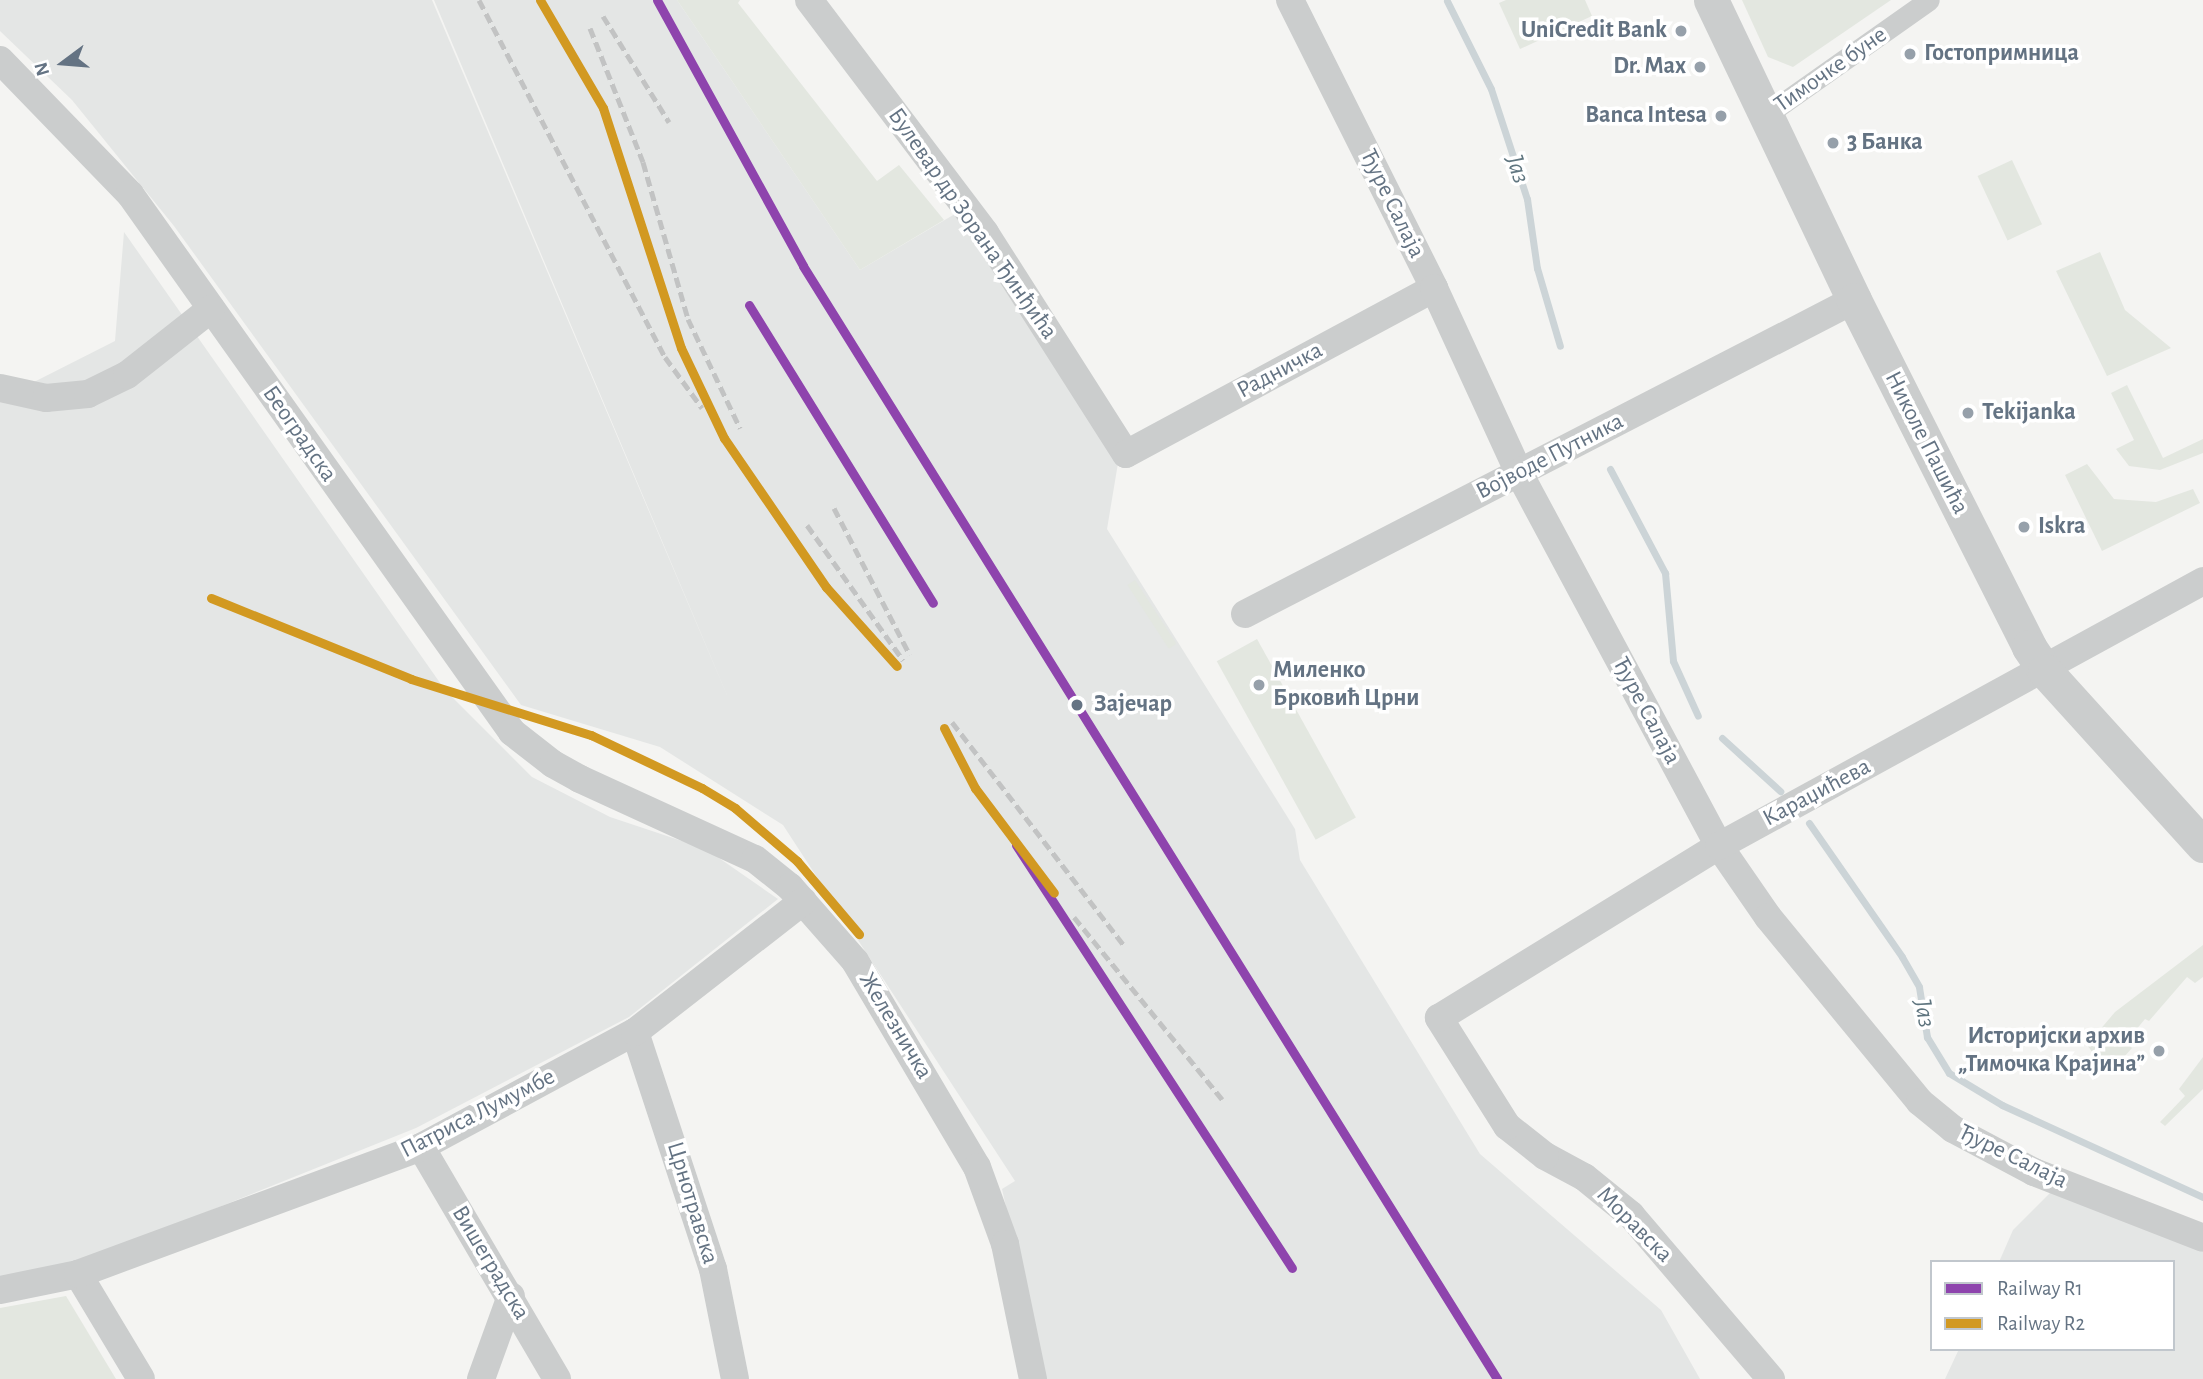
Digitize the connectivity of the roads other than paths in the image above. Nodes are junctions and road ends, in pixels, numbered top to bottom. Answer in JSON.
{"nodes":[{"id":1,"x":809,"y":0,"type":"edge"},
{"id":2,"x":1290,"y":0,"type":"edge"},
{"id":3,"x":1711,"y":0,"type":"edge"},
{"id":4,"x":1929,"y":0,"type":"edge"},
{"id":5,"x":0,"y":60,"type":"edge"},
{"id":6,"x":1766,"y":115,"type":"junction"},
{"id":7,"x":1434,"y":288,"type":"junction"},
{"id":8,"x":1854,"y":300,"type":"junction"},
{"id":9,"x":211,"y":309,"type":"junction"},
{"id":10,"x":0,"y":388,"type":"edge"},
{"id":11,"x":1126,"y":454,"type":"joint"},
{"id":12,"x":1519,"y":473,"type":"junction"},
{"id":13,"x":2203,"y":581,"type":"edge"},
{"id":14,"x":1245,"y":614,"type":"dead end"},
{"id":15,"x":2045,"y":671,"type":"junction"},
{"id":16,"x":607,"y":791,"type":"joint"},
{"id":17,"x":2203,"y":845,"type":"edge"},
{"id":18,"x":1719,"y":846,"type":"junction"},
{"id":19,"x":803,"y":901,"type":"junction"},
{"id":20,"x":1439,"y":1018,"type":"joint"},
{"id":21,"x":635,"y":1032,"type":"junction"},
{"id":22,"x":421,"y":1147,"type":"junction"},
{"id":23,"x":2203,"y":1238,"type":"edge"},
{"id":24,"x":78,"y":1274,"type":"junction"},
{"id":25,"x":0,"y":1290,"type":"edge"},
{"id":26,"x":511,"y":1296,"type":"junction"},
{"id":27,"x":141,"y":1379,"type":"edge"},
{"id":28,"x":481,"y":1379,"type":"edge"},
{"id":29,"x":557,"y":1379,"type":"edge"},
{"id":30,"x":735,"y":1379,"type":"edge"},
{"id":31,"x":1033,"y":1379,"type":"edge"},
{"id":32,"x":1771,"y":1379,"type":"edge"}],
"edges":[{"from":1,"to":11,"type":"street","name":"Булевар др Зорана Ђинђића"},
{"from":2,"to":7,"type":"street","name":"Ђуре Салаја"},
{"from":3,"to":6,"type":"street","name":"Николе Пашића"},
{"from":4,"to":6,"type":"street","name":"Тимочке буне"},
{"from":5,"to":9,"type":"street","name":"Београдска"},
{"from":6,"to":8,"type":"street","name":"Николе Пашића"},
{"from":7,"to":11,"type":"street","name":"Радничка"},
{"from":7,"to":12,"type":"street","name":"Ђуре Салаја"},
{"from":8,"to":12,"type":"street","name":"Војводе Путника"},
{"from":8,"to":15,"type":"street","name":"Николе Пашића"},
{"from":9,"to":10,"type":"street"},
{"from":9,"to":16,"type":"street","name":"Београдска"},
{"from":12,"to":14,"type":"street","name":"Војводе Путника"},
{"from":12,"to":18,"type":"street","name":"Ђуре Салаја"},
{"from":13,"to":15,"type":"street","name":"Караџићева"},
{"from":15,"to":17,"type":"street","name":"Николе Пашића"},
{"from":15,"to":18,"type":"street","name":"Караџићева"},
{"from":16,"to":19,"type":"street","name":"Железничка"},
{"from":18,"to":20,"type":"street","name":"Караџићева"},
{"from":18,"to":23,"type":"street","name":"Ђуре Салаја"},
{"from":19,"to":21,"type":"street","name":"Патриса Лумумбе"},
{"from":19,"to":31,"type":"street","name":"Железничка"},
{"from":20,"to":32,"type":"street","name":"Моравска"},
{"from":21,"to":22,"type":"street","name":"Патриса Лумумбе"},
{"from":21,"to":30,"type":"street","name":"Црнотравска"},
{"from":22,"to":24,"type":"street","name":"Патриса Лумумбе"},
{"from":22,"to":26,"type":"street","name":"Вишеградска"},
{"from":24,"to":25,"type":"street","name":"Патриса Лумумбе"},
{"from":24,"to":27,"type":"street"},
{"from":26,"to":28,"type":"street"},
{"from":26,"to":29,"type":"street","name":"Вишеградска"}]}
